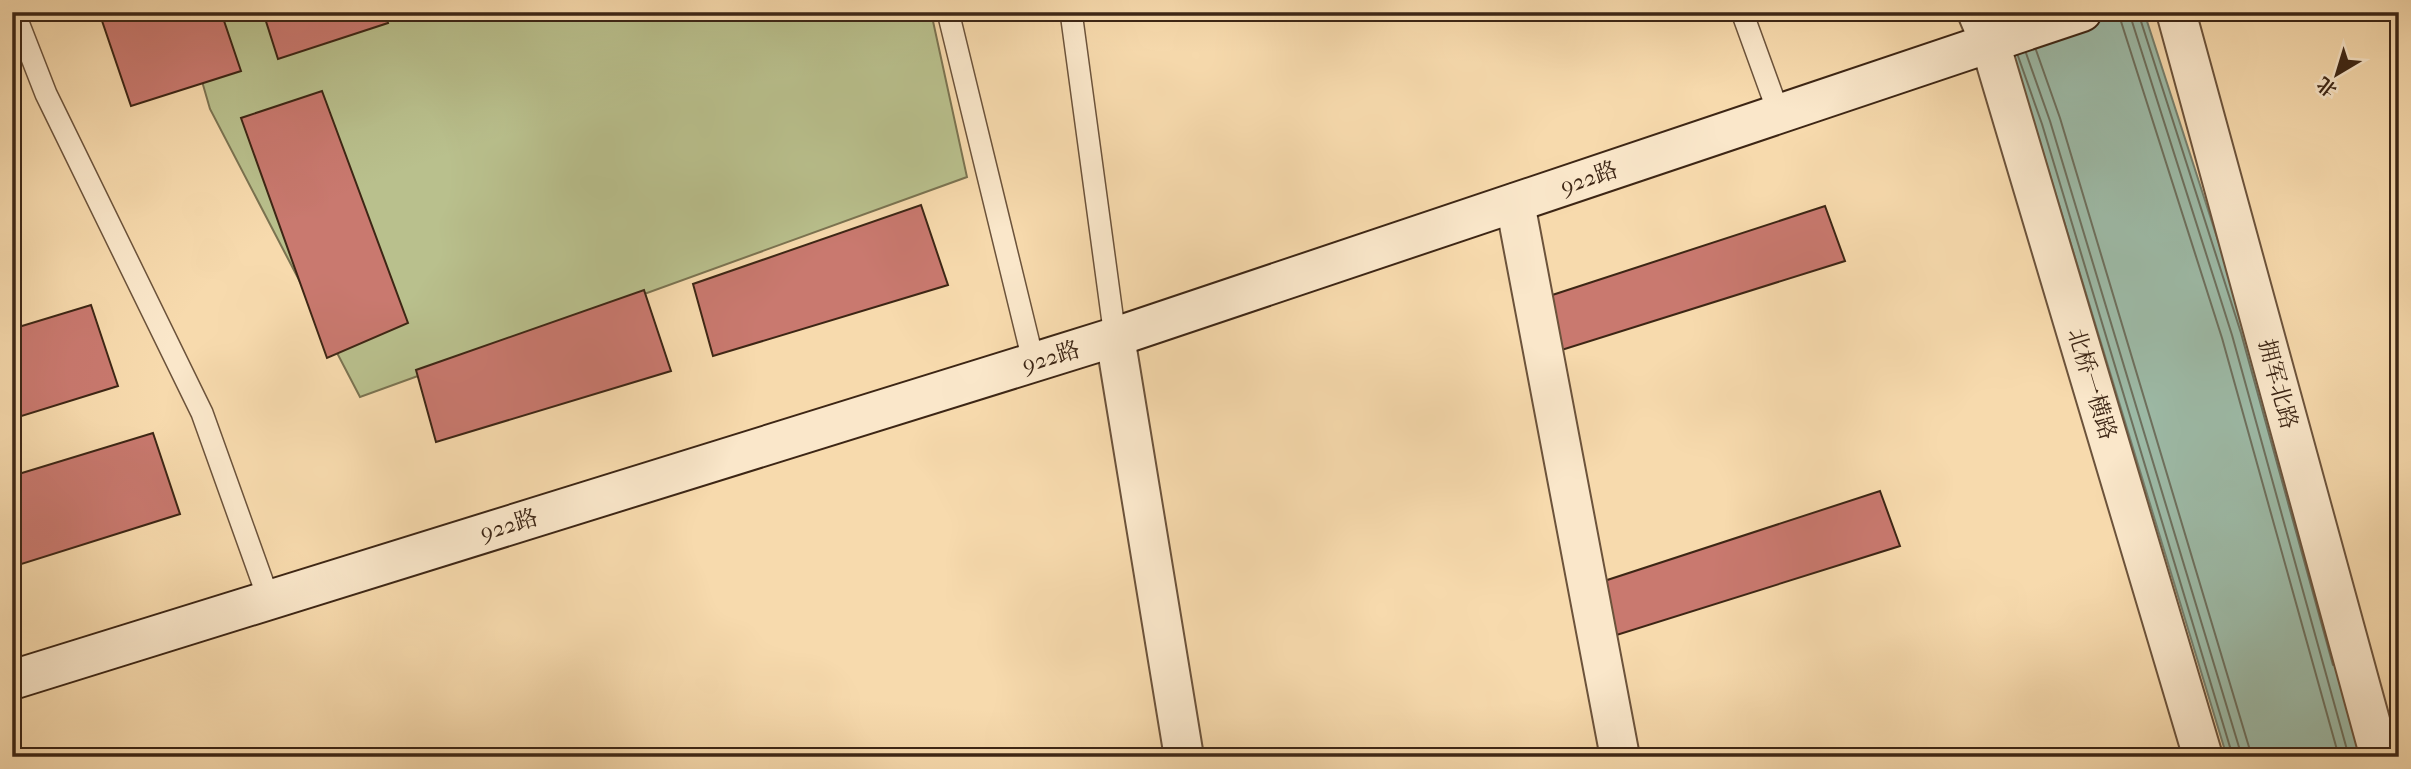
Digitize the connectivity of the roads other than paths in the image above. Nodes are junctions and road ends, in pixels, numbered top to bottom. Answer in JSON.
{"nodes":[{"id":1,"x":14,"y":12,"type":"edge"},
{"id":2,"x":948,"y":12,"type":"edge"},
{"id":3,"x":1070,"y":12,"type":"edge"},
{"id":4,"x":1742,"y":12,"type":"edge"},
{"id":5,"x":2082,"y":12,"type":"edge"},
{"id":6,"x":2176,"y":12,"type":"edge"},
{"id":7,"x":1983,"y":28,"type":"edge"},
{"id":8,"x":1779,"y":114,"type":"junction"},
{"id":9,"x":1515,"y":203,"type":"junction"},
{"id":10,"x":1115,"y":337,"type":"junction"},
{"id":11,"x":1032,"y":356,"type":"dead end"},
{"id":12,"x":269,"y":600,"type":"junction"},
{"id":13,"x":12,"y":680,"type":"edge"},
{"id":14,"x":1184,"y":757,"type":"edge"},
{"id":15,"x":1620,"y":757,"type":"edge"},
{"id":16,"x":2203,"y":757,"type":"edge"},
{"id":17,"x":2380,"y":757,"type":"edge"}],
"edges":[{"from":1,"to":12,"type":"lane"},
{"from":2,"to":11,"type":"lane"},
{"from":3,"to":10,"type":"lane"},
{"from":4,"to":8,"type":"lane"},
{"from":5,"to":7,"type":"street","name":"922路"},
{"from":6,"to":17,"type":"street","name":"拥军北路"},
{"from":7,"to":8,"type":"street","name":"922路"},
{"from":7,"to":16,"type":"street","name":"北桥一横路"},
{"from":8,"to":9,"type":"street","name":"922路"},
{"from":9,"to":10,"type":"street","name":"922路"},
{"from":9,"to":15,"type":"street"},
{"from":10,"to":12,"type":"street","name":"922路"},
{"from":10,"to":14,"type":"street"},
{"from":12,"to":13,"type":"street","name":"922路"}]}
